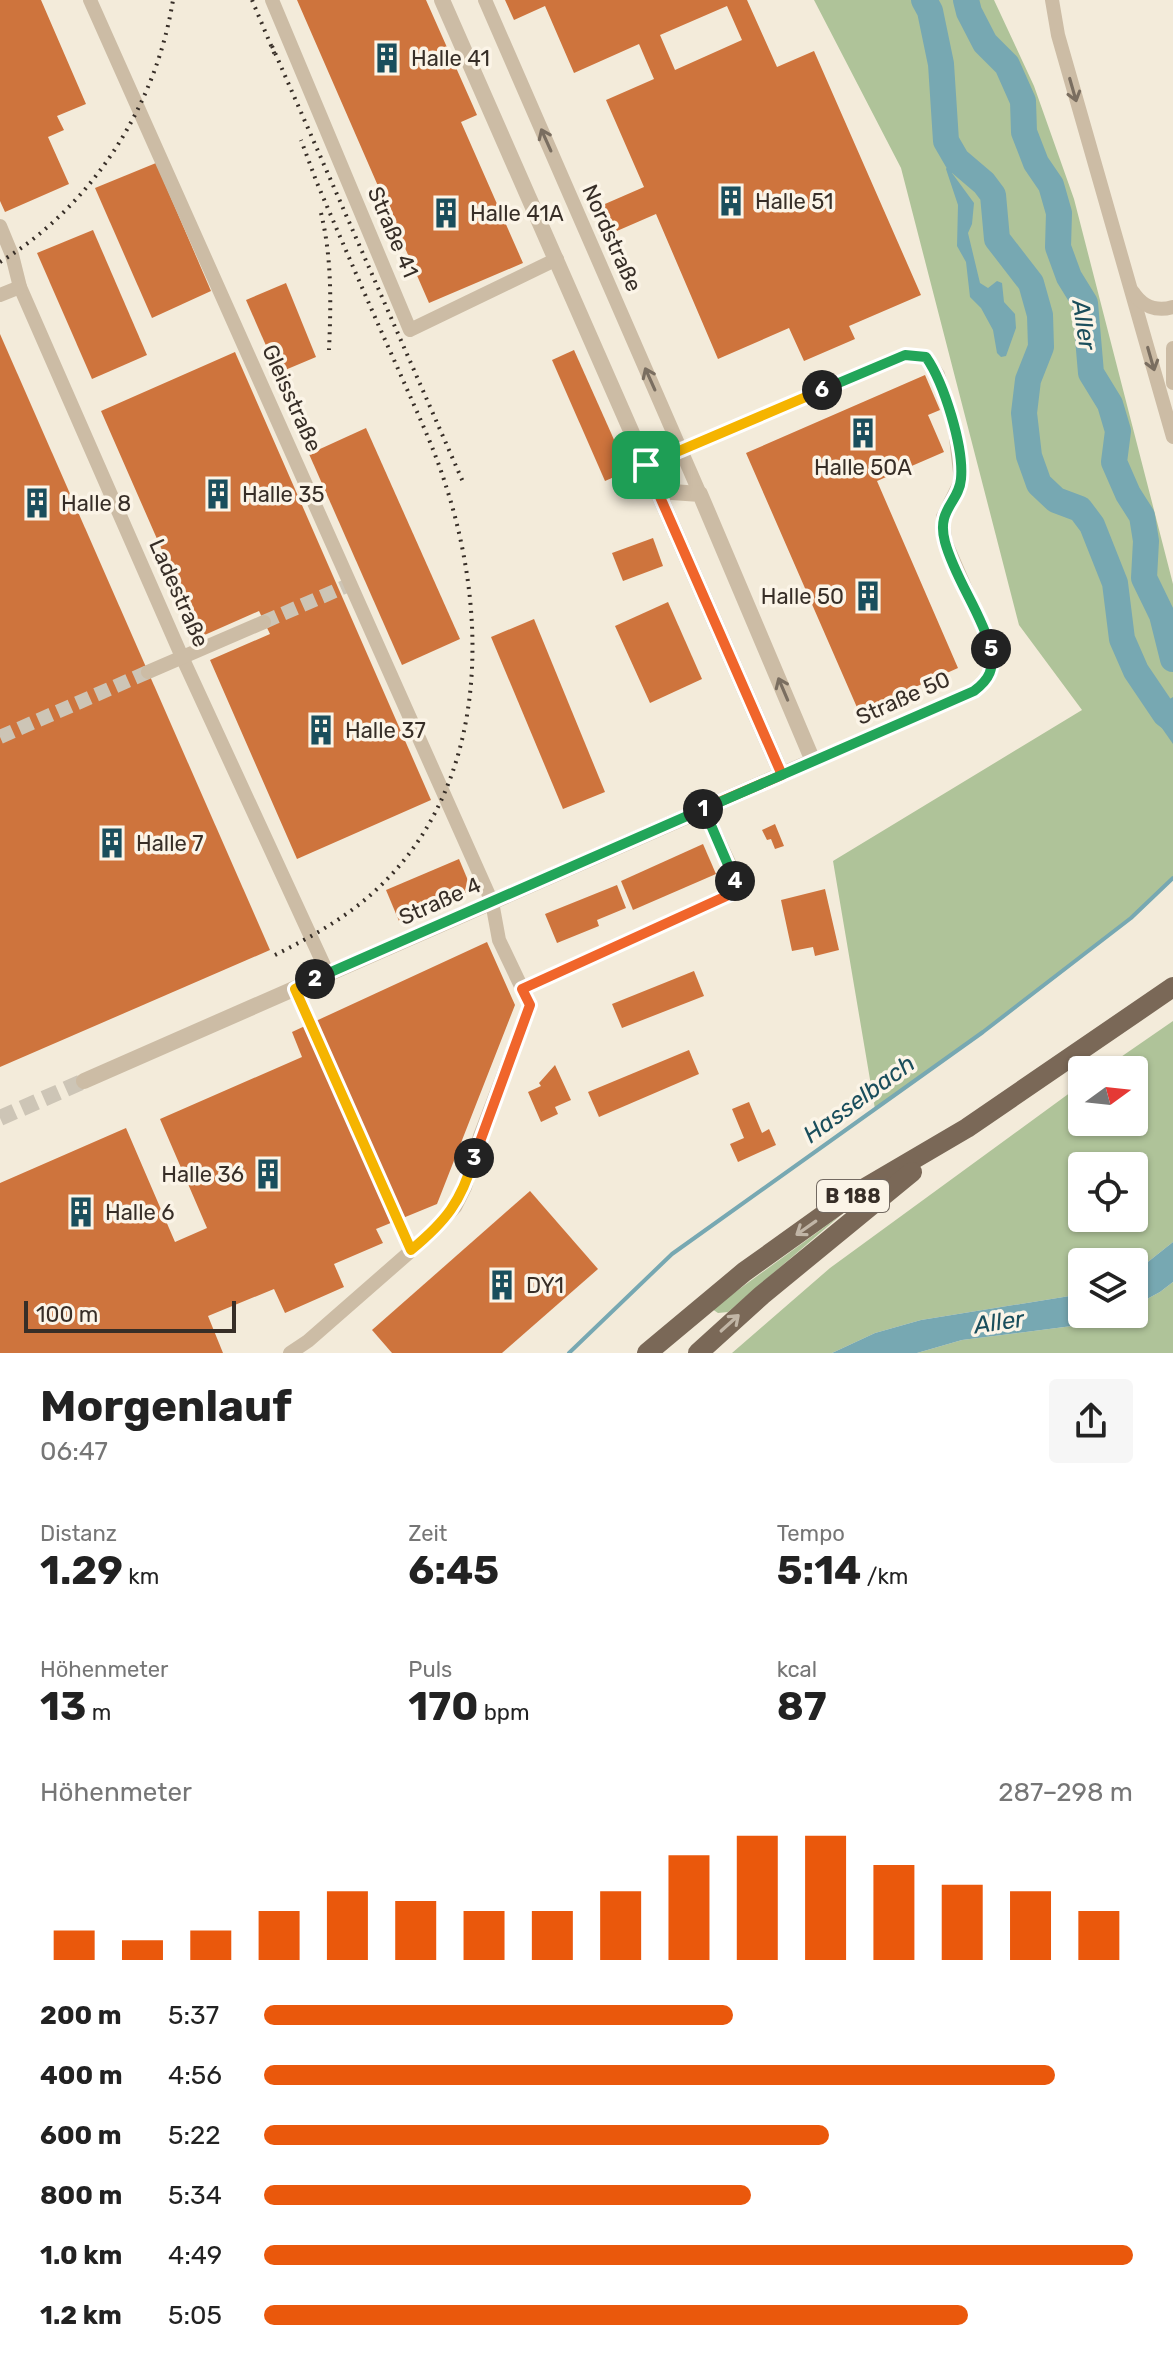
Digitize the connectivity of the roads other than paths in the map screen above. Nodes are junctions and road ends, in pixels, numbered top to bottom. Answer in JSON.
{"nodes":[{"id":1,"x":90,"y":0,"type":"edge"},
{"id":2,"x":272,"y":0,"type":"edge"},
{"id":3,"x":442,"y":0,"type":"edge"},
{"id":4,"x":485,"y":0,"type":"edge"},
{"id":5,"x":1052,"y":0,"type":"edge"},
{"id":6,"x":0,"y":226,"type":"edge"},
{"id":7,"x":557,"y":259,"type":"junction"},
{"id":8,"x":1130,"y":284,"type":"junction"},
{"id":9,"x":20,"y":287,"type":"junction"},
{"id":10,"x":0,"y":295,"type":"edge"},
{"id":11,"x":1173,"y":307,"type":"edge"},
{"id":12,"x":1173,"y":348,"type":"edge"},
{"id":13,"x":1173,"y":383,"type":"edge"},
{"id":14,"x":1173,"y":437,"type":"edge"},
{"id":15,"x":681,"y":450,"type":"junction"},
{"id":16,"x":646,"y":465,"type":"junction"},
{"id":17,"x":658,"y":491,"type":"junction"},
{"id":18,"x":700,"y":494,"type":"junction"},
{"id":19,"x":264,"y":622,"type":"tunnel mouth"},
{"id":20,"x":182,"y":657,"type":"junction"},
{"id":21,"x":148,"y":672,"type":"tunnel mouth"},
{"id":22,"x":813,"y":761,"type":"junction"},
{"id":23,"x":782,"y":775,"type":"junction"},
{"id":24,"x":704,"y":809,"type":"junction"},
{"id":25,"x":492,"y":902,"type":"junction"},
{"id":26,"x":328,"y":974,"type":"junction"},
{"id":27,"x":1173,"y":987,"type":"edge"},
{"id":28,"x":295,"y":989,"type":"junction"},
{"id":29,"x":522,"y":989,"type":"junction"},
{"id":30,"x":84,"y":1081,"type":"tunnel mouth"},
{"id":31,"x":967,"y":1128,"type":"junction"},
{"id":32,"x":411,"y":1250,"type":"junction"},
{"id":33,"x":290,"y":1353,"type":"edge"},
{"id":34,"x":647,"y":1353,"type":"edge"},
{"id":35,"x":698,"y":1353,"type":"edge"}],
"edges":[{"from":1,"to":25,"type":"street","name":"Gleisstraße"},
{"from":2,"to":7,"type":"street","name":"Straße 41"},
{"from":3,"to":7,"type":"street"},
{"from":15,"to":4,"type":"street","name":"Nordstraße","one_way":true},
{"from":5,"to":8,"type":"street","one_way":true},
{"from":6,"to":9,"type":"street","name":"Ladestraße"},
{"from":7,"to":16,"type":"street"},
{"from":8,"to":11,"type":"street"},
{"from":8,"to":14,"type":"street","one_way":true},
{"from":9,"to":10,"type":"street"},
{"from":9,"to":20,"type":"street","name":"Ladestraße"},
{"from":12,"to":13,"type":"street"},
{"from":15,"to":16,"type":"street","name":"Straße 50"},
{"from":15,"to":18,"type":"street","name":"Nordstraße"},
{"from":15,"to":22,"type":"street","name":"Straße 50"},
{"from":16,"to":17,"type":"street"},
{"from":17,"to":18,"type":"street"},
{"from":17,"to":23,"type":"street"},
{"from":22,"to":18,"type":"street","name":"Nordstraße","one_way":true},
{"from":19,"to":20,"type":"street"},
{"from":20,"to":21,"type":"street"},
{"from":20,"to":26,"type":"street","name":"Ladestraße"},
{"from":22,"to":23,"type":"street","name":"Straße 4"},
{"from":23,"to":24,"type":"street","name":"Straße 4"},
{"from":24,"to":25,"type":"street","name":"Straße 4"},
{"from":24,"to":29,"type":"street"},
{"from":25,"to":26,"type":"street","name":"Straße 4"},
{"from":25,"to":29,"type":"street","name":"Gleisstraße"},
{"from":26,"to":28,"type":"street","name":"Straße 4"},
{"from":27,"to":31,"type":"main road","number":"B 188"},
{"from":28,"to":30,"type":"street","name":"Straße 4"},
{"from":28,"to":32,"type":"street"},
{"from":29,"to":32,"type":"street"},
{"from":31,"to":34,"type":"main road","number":"B 188","one_way":true},
{"from":35,"to":31,"type":"main road","number":"B 188","one_way":true},
{"from":32,"to":33,"type":"street"}]}
